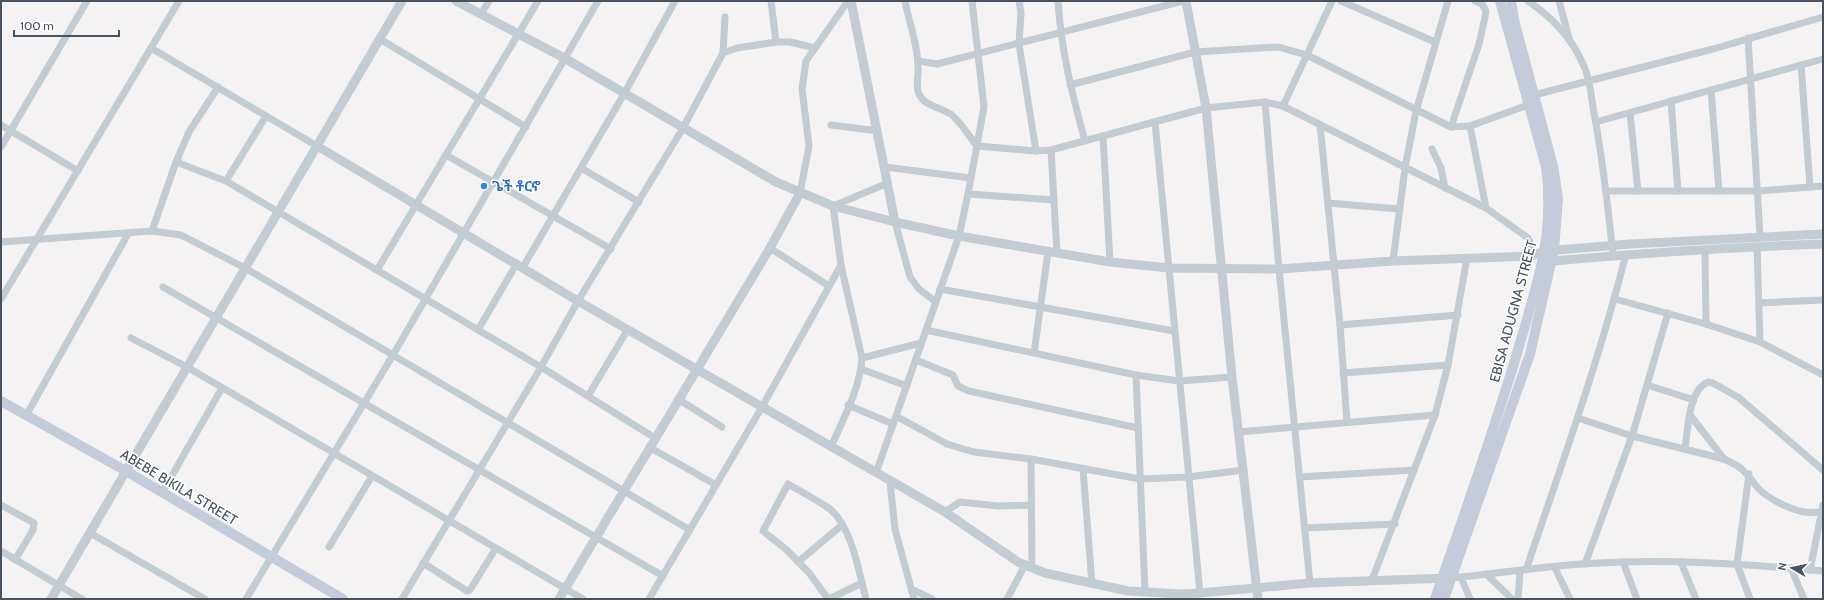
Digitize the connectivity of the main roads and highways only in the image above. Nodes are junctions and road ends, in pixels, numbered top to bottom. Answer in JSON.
{"nodes":[{"id":1,"x":1500,"y":1,"type":"edge"},
{"id":2,"x":1511,"y":1,"type":"edge"},
{"id":3,"x":1529,"y":99,"type":"junction"},
{"id":4,"x":1,"y":400,"type":"edge"},
{"id":5,"x":1452,"y":578,"type":"junction"},
{"id":6,"x":343,"y":599,"type":"edge"},
{"id":7,"x":1435,"y":599,"type":"edge"},
{"id":8,"x":1444,"y":599,"type":"edge"}],
"edges":[{"from":1,"to":3,"type":"main road","name":"EBISA ADUGNA STREET"},
{"from":2,"to":3,"type":"main road","name":"EBISA ADUGNA STREET"},
{"from":3,"to":5,"type":"main road","name":"EBISA ADUGNA STREET"},
{"from":4,"to":6,"type":"main road","name":"ABEBE BIKILA STREET"},
{"from":5,"to":7,"type":"main road","name":"EBISA ADUGNA STREET"},
{"from":5,"to":8,"type":"main road","name":"EBISA ADUGNA STREET"}]}
